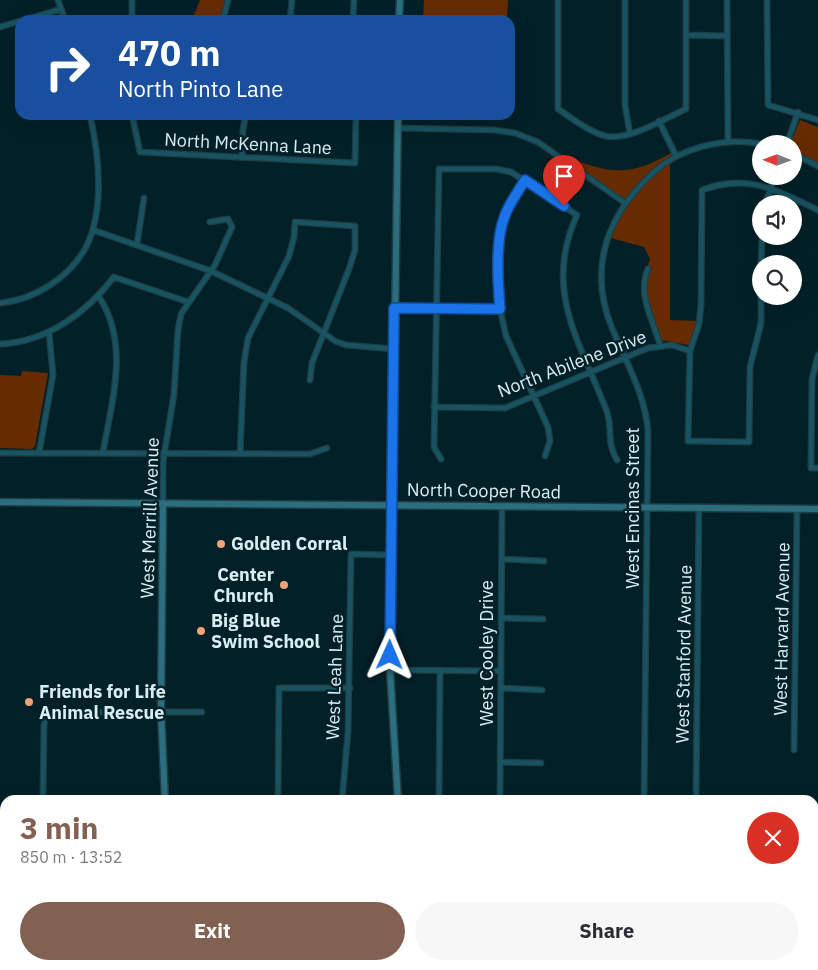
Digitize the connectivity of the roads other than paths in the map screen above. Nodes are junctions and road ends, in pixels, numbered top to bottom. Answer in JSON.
{"nodes":[{"id":1,"x":58,"y":0,"type":"edge"},
{"id":2,"x":132,"y":0,"type":"edge"},
{"id":3,"x":228,"y":0,"type":"edge"},
{"id":4,"x":292,"y":0,"type":"edge"},
{"id":5,"x":354,"y":0,"type":"edge"},
{"id":6,"x":400,"y":0,"type":"edge"},
{"id":7,"x":558,"y":0,"type":"edge"},
{"id":8,"x":625,"y":0,"type":"edge"},
{"id":9,"x":686,"y":0,"type":"edge"},
{"id":10,"x":727,"y":0,"type":"edge"},
{"id":11,"x":767,"y":0,"type":"edge"},
{"id":12,"x":61,"y":9,"type":"junction"},
{"id":13,"x":41,"y":15,"type":"edge"},
{"id":14,"x":63,"y":15,"type":"edge"},
{"id":15,"x":132,"y":15,"type":"edge"},
{"id":16,"x":224,"y":15,"type":"edge"},
{"id":17,"x":290,"y":15,"type":"edge"},
{"id":18,"x":353,"y":15,"type":"edge"},
{"id":19,"x":400,"y":15,"type":"edge"},
{"id":20,"x":15,"y":22,"type":"edge"},
{"id":21,"x":0,"y":27,"type":"edge"},
{"id":22,"x":686,"y":35,"type":"junction"},
{"id":23,"x":727,"y":36,"type":"junction"},
{"id":24,"x":798,"y":112,"type":"junction"},
{"id":25,"x":91,"y":120,"type":"edge"},
{"id":26,"x":133,"y":120,"type":"edge"},
{"id":27,"x":245,"y":120,"type":"edge"},
{"id":28,"x":356,"y":120,"type":"edge"},
{"id":29,"x":398,"y":120,"type":"edge"},
{"id":30,"x":818,"y":120,"type":"edge"},
{"id":31,"x":659,"y":121,"type":"junction"},
{"id":32,"x":398,"y":128,"type":"junction"},
{"id":33,"x":630,"y":134,"type":"junction"},
{"id":34,"x":790,"y":135,"type":"edge"},
{"id":35,"x":728,"y":142,"type":"junction"},
{"id":36,"x":752,"y":143,"type":"edge"},
{"id":37,"x":676,"y":156,"type":"junction"},
{"id":38,"x":242,"y":158,"type":"junction"},
{"id":39,"x":802,"y":158,"type":"edge"},
{"id":40,"x":818,"y":166,"type":"edge"},
{"id":41,"x":525,"y":180,"type":"junction"},
{"id":42,"x":772,"y":185,"type":"edge"},
{"id":43,"x":771,"y":188,"type":"junction"},
{"id":44,"x":768,"y":195,"type":"edge"},
{"id":45,"x":144,"y":198,"type":"dead end"},
{"id":46,"x":624,"y":202,"type":"junction"},
{"id":47,"x":818,"y":210,"type":"edge"},
{"id":48,"x":210,"y":222,"type":"dead end"},
{"id":49,"x":93,"y":230,"type":"junction"},
{"id":50,"x":137,"y":244,"type":"junction"},
{"id":51,"x":648,"y":269,"type":"dead end"},
{"id":52,"x":211,"y":271,"type":"junction"},
{"id":53,"x":99,"y":297,"type":"junction"},
{"id":54,"x":269,"y":299,"type":"junction"},
{"id":55,"x":188,"y":302,"type":"junction"},
{"id":56,"x":0,"y":303,"type":"edge"},
{"id":57,"x":761,"y":305,"type":"edge"},
{"id":58,"x":394,"y":308,"type":"junction"},
{"id":59,"x":436,"y":309,"type":"junction"},
{"id":60,"x":500,"y":309,"type":"junction"},
{"id":61,"x":49,"y":332,"type":"junction"},
{"id":62,"x":323,"y":334,"type":"junction"},
{"id":63,"x":0,"y":344,"type":"edge"},
{"id":64,"x":660,"y":345,"type":"junction"},
{"id":65,"x":394,"y":349,"type":"junction"},
{"id":66,"x":690,"y":351,"type":"junction"},
{"id":67,"x":818,"y":355,"type":"edge"},
{"id":68,"x":625,"y":358,"type":"junction"},
{"id":69,"x":590,"y":374,"type":"junction"},
{"id":70,"x":310,"y":380,"type":"dead end"},
{"id":71,"x":534,"y":397,"type":"junction"},
{"id":72,"x":434,"y":407,"type":"junction"},
{"id":73,"x":327,"y":448,"type":"dead end"},
{"id":74,"x":0,"y":452,"type":"edge"},
{"id":75,"x":104,"y":452,"type":"junction"},
{"id":76,"x":164,"y":452,"type":"junction"},
{"id":77,"x":39,"y":453,"type":"junction"},
{"id":78,"x":240,"y":454,"type":"junction"},
{"id":79,"x":545,"y":456,"type":"dead end"},
{"id":80,"x":441,"y":459,"type":"dead end"},
{"id":81,"x":617,"y":460,"type":"dead end"},
{"id":82,"x":818,"y":468,"type":"edge"},
{"id":83,"x":0,"y":502,"type":"edge"},
{"id":84,"x":163,"y":503,"type":"junction"},
{"id":85,"x":391,"y":505,"type":"junction"},
{"id":86,"x":502,"y":506,"type":"junction"},
{"id":87,"x":647,"y":507,"type":"junction"},
{"id":88,"x":699,"y":507,"type":"junction"},
{"id":89,"x":798,"y":508,"type":"junction"},
{"id":90,"x":818,"y":509,"type":"edge"},
{"id":91,"x":390,"y":555,"type":"junction"},
{"id":92,"x":502,"y":559,"type":"junction"},
{"id":93,"x":544,"y":561,"type":"dead end"},
{"id":94,"x":501,"y":618,"type":"junction"},
{"id":95,"x":543,"y":618,"type":"dead end"},
{"id":96,"x":390,"y":670,"type":"junction"},
{"id":97,"x":440,"y":670,"type":"junction"},
{"id":98,"x":501,"y":670,"type":"junction"},
{"id":99,"x":350,"y":688,"type":"junction"},
{"id":100,"x":501,"y":688,"type":"junction"},
{"id":101,"x":542,"y":690,"type":"dead end"},
{"id":102,"x":161,"y":712,"type":"junction"},
{"id":103,"x":202,"y":712,"type":"dead end"},
{"id":104,"x":794,"y":750,"type":"dead end"},
{"id":105,"x":500,"y":762,"type":"junction"},
{"id":106,"x":541,"y":763,"type":"dead end"},
{"id":107,"x":43,"y":795,"type":"edge"},
{"id":108,"x":164,"y":795,"type":"edge"},
{"id":109,"x":278,"y":795,"type":"edge"},
{"id":110,"x":342,"y":795,"type":"edge"},
{"id":111,"x":398,"y":795,"type":"edge"},
{"id":112,"x":439,"y":795,"type":"edge"},
{"id":113,"x":500,"y":795,"type":"edge"},
{"id":114,"x":644,"y":795,"type":"edge"},
{"id":115,"x":696,"y":795,"type":"edge"}],
"edges":[{"from":1,"to":12,"type":"street"},
{"from":2,"to":15,"type":"street"},
{"from":3,"to":16,"type":"street"},
{"from":4,"to":17,"type":"street"},
{"from":5,"to":18,"type":"street"},
{"from":6,"to":19,"type":"street"},
{"from":7,"to":33,"type":"street"},
{"from":8,"to":33,"type":"street"},
{"from":9,"to":22,"type":"street"},
{"from":10,"to":23,"type":"street"},
{"from":11,"to":24,"type":"street"},
{"from":12,"to":13,"type":"street"},
{"from":12,"to":14,"type":"street"},
{"from":20,"to":21,"type":"street"},
{"from":22,"to":23,"type":"street"},
{"from":22,"to":31,"type":"street"},
{"from":23,"to":35,"type":"street"},
{"from":24,"to":30,"type":"street"},
{"from":24,"to":34,"type":"street"},
{"from":25,"to":49,"type":"street"},
{"from":26,"to":38,"type":"street","name":"North McKenna Lane"},
{"from":27,"to":38,"type":"street"},
{"from":28,"to":38,"type":"street","name":"North McKenna Lane"},
{"from":29,"to":32,"type":"street"},
{"from":31,"to":33,"type":"street"},
{"from":31,"to":37,"type":"street"},
{"from":32,"to":46,"type":"street"},
{"from":32,"to":58,"type":"street"},
{"from":35,"to":36,"type":"street","name":"West Encinas Street"},
{"from":35,"to":37,"type":"street","name":"West Encinas Street"},
{"from":37,"to":46,"type":"street","name":"West Encinas Street"},
{"from":39,"to":40,"type":"street"},
{"from":41,"to":59,"type":"street"},
{"from":41,"to":60,"type":"street"},
{"from":41,"to":69,"type":"street"},
{"from":42,"to":43,"type":"street"},
{"from":43,"to":44,"type":"street"},
{"from":43,"to":47,"type":"street"},
{"from":43,"to":66,"type":"street"},
{"from":45,"to":50,"type":"street"},
{"from":46,"to":68,"type":"street","name":"West Encinas Street"},
{"from":48,"to":52,"type":"street","name":"West Merrill Avenue"},
{"from":49,"to":50,"type":"street"},
{"from":49,"to":56,"type":"street"},
{"from":50,"to":52,"type":"street"},
{"from":51,"to":64,"type":"street"},
{"from":52,"to":54,"type":"street"},
{"from":52,"to":55,"type":"street","name":"West Merrill Avenue"},
{"from":53,"to":55,"type":"street"},
{"from":53,"to":61,"type":"street"},
{"from":53,"to":75,"type":"street"},
{"from":54,"to":62,"type":"street"},
{"from":54,"to":62,"type":"street"},
{"from":54,"to":78,"type":"street"},
{"from":55,"to":76,"type":"street","name":"West Merrill Avenue"},
{"from":57,"to":66,"type":"street"},
{"from":58,"to":59,"type":"street"},
{"from":58,"to":65,"type":"street"},
{"from":59,"to":60,"type":"street"},
{"from":59,"to":72,"type":"street"},
{"from":60,"to":71,"type":"street"},
{"from":61,"to":63,"type":"street"},
{"from":61,"to":77,"type":"street"},
{"from":62,"to":65,"type":"street"},
{"from":62,"to":70,"type":"street"},
{"from":64,"to":66,"type":"street","name":"North Abilene Drive"},
{"from":64,"to":68,"type":"street","name":"North Abilene Drive"},
{"from":65,"to":85,"type":"street"},
{"from":67,"to":82,"type":"street"},
{"from":68,"to":69,"type":"street","name":"North Abilene Drive"},
{"from":68,"to":87,"type":"street","name":"West Encinas Street"},
{"from":69,"to":71,"type":"street","name":"North Abilene Drive"},
{"from":69,"to":81,"type":"street"},
{"from":71,"to":72,"type":"street","name":"North Abilene Drive"},
{"from":71,"to":79,"type":"street"},
{"from":72,"to":80,"type":"street"},
{"from":73,"to":78,"type":"street"},
{"from":74,"to":77,"type":"street"},
{"from":75,"to":76,"type":"street"},
{"from":75,"to":77,"type":"street"},
{"from":76,"to":78,"type":"street"},
{"from":76,"to":84,"type":"street","name":"West Merrill Avenue"},
{"from":83,"to":84,"type":"street","name":"North Cooper Road"},
{"from":84,"to":85,"type":"street","name":"North Cooper Road"},
{"from":84,"to":102,"type":"street","name":"West Merrill Avenue"},
{"from":85,"to":86,"type":"street","name":"North Cooper Road"},
{"from":85,"to":91,"type":"street"},
{"from":86,"to":87,"type":"street","name":"North Cooper Road"},
{"from":86,"to":92,"type":"street","name":"West Cooley Drive"},
{"from":87,"to":88,"type":"street","name":"North Cooper Road"},
{"from":87,"to":114,"type":"street","name":"West Encinas Street"},
{"from":88,"to":89,"type":"street","name":"North Cooper Road"},
{"from":88,"to":115,"type":"street","name":"West Stanford Avenue"},
{"from":89,"to":90,"type":"street","name":"North Cooper Road"},
{"from":89,"to":104,"type":"street","name":"West Harvard Avenue"},
{"from":91,"to":96,"type":"street"},
{"from":91,"to":99,"type":"street","name":"West Leah Lane"},
{"from":92,"to":93,"type":"street"},
{"from":92,"to":94,"type":"street","name":"West Cooley Drive"},
{"from":94,"to":95,"type":"street"},
{"from":94,"to":98,"type":"street","name":"West Cooley Drive"},
{"from":96,"to":97,"type":"street"},
{"from":96,"to":111,"type":"street"},
{"from":97,"to":98,"type":"street"},
{"from":97,"to":112,"type":"street"},
{"from":98,"to":100,"type":"street","name":"West Cooley Drive"},
{"from":99,"to":109,"type":"street"},
{"from":99,"to":110,"type":"street","name":"West Leah Lane"},
{"from":100,"to":101,"type":"street"},
{"from":100,"to":105,"type":"street","name":"West Cooley Drive"},
{"from":102,"to":103,"type":"street"},
{"from":102,"to":107,"type":"street"},
{"from":102,"to":108,"type":"street","name":"West Merrill Avenue"},
{"from":105,"to":106,"type":"street"},
{"from":105,"to":113,"type":"street","name":"West Cooley Drive"}]}
